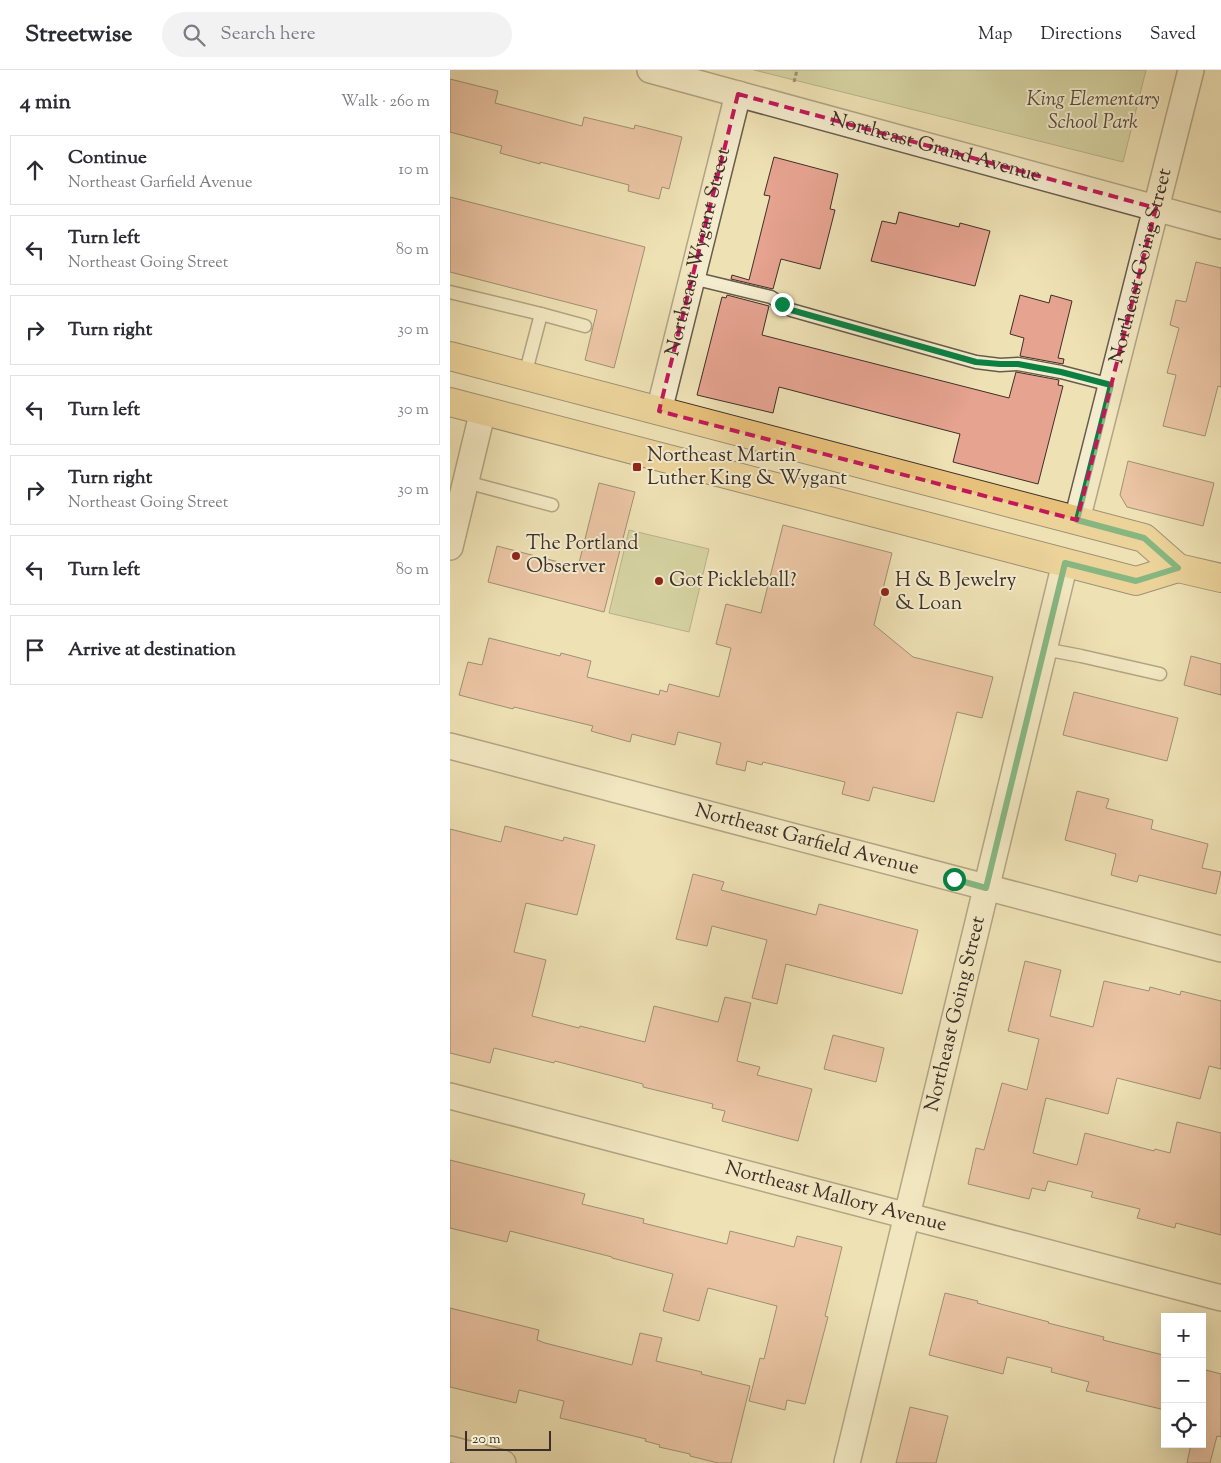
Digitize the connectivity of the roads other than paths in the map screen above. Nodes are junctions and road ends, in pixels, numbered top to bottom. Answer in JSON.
{"nodes":[{"id":1,"x":650,"y":70,"type":"edge"},
{"id":2,"x":1191,"y":70,"type":"edge"},
{"id":3,"x":738,"y":94,"type":"junction"},
{"id":4,"x":1156,"y":208,"type":"junction"},
{"id":5,"x":1221,"y":226,"type":"edge"},
{"id":6,"x":692,"y":278,"type":"junction"},
{"id":7,"x":450,"y":292,"type":"edge"},
{"id":8,"x":541,"y":314,"type":"junction"},
{"id":9,"x":585,"y":326,"type":"dead end"},
{"id":10,"x":450,"y":356,"type":"edge"},
{"id":11,"x":525,"y":376,"type":"junction"},
{"id":12,"x":1111,"y":385,"type":"junction"},
{"id":13,"x":450,"y":402,"type":"edge"},
{"id":14,"x":483,"y":410,"type":"junction"},
{"id":15,"x":659,"y":411,"type":"junction"},
{"id":16,"x":466,"y":482,"type":"junction"},
{"id":17,"x":552,"y":505,"type":"dead end"},
{"id":18,"x":1077,"y":520,"type":"junction"},
{"id":19,"x":450,"y":547,"type":"edge"},
{"id":20,"x":1065,"y":563,"type":"junction"},
{"id":21,"x":1178,"y":568,"type":"junction"},
{"id":22,"x":1221,"y":578,"type":"edge"},
{"id":23,"x":1044,"y":649,"type":"junction"},
{"id":24,"x":1160,"y":674,"type":"dead end"},
{"id":25,"x":450,"y":746,"type":"edge"},
{"id":26,"x":986,"y":888,"type":"junction"},
{"id":27,"x":1221,"y":949,"type":"edge"},
{"id":28,"x":450,"y":1096,"type":"edge"},
{"id":29,"x":907,"y":1216,"type":"junction"},
{"id":30,"x":1221,"y":1298,"type":"edge"},
{"id":31,"x":450,"y":1449,"type":"edge"},
{"id":32,"x":503,"y":1463,"type":"edge"},
{"id":33,"x":847,"y":1463,"type":"edge"}],
"edges":[{"from":1,"to":3,"type":"street","name":"Northeast Grand Avenue"},
{"from":2,"to":4,"type":"street","name":"Northeast Going Street"},
{"from":3,"to":4,"type":"street","name":"Northeast Grand Avenue"},
{"from":3,"to":6,"type":"street","name":"Northeast Wygant Street"},
{"from":4,"to":5,"type":"street","name":"Northeast Grand Avenue"},
{"from":4,"to":12,"type":"street","name":"Northeast Going Street"},
{"from":6,"to":12,"type":"lane"},
{"from":6,"to":15,"type":"street","name":"Northeast Wygant Street"},
{"from":7,"to":8,"type":"lane"},
{"from":8,"to":9,"type":"lane"},
{"from":8,"to":11,"type":"lane"},
{"from":10,"to":11,"type":"main road"},
{"from":11,"to":15,"type":"main road"},
{"from":12,"to":18,"type":"street","name":"Northeast Going Street"},
{"from":13,"to":14,"type":"main road"},
{"from":14,"to":16,"type":"street"},
{"from":14,"to":20,"type":"main road"},
{"from":15,"to":18,"type":"main road"},
{"from":16,"to":17,"type":"lane"},
{"from":16,"to":19,"type":"street"},
{"from":18,"to":21,"type":"main road"},
{"from":20,"to":21,"type":"main road"},
{"from":20,"to":23,"type":"street","name":"Northeast Going Street"},
{"from":21,"to":22,"type":"main road"},
{"from":23,"to":24,"type":"lane"},
{"from":23,"to":26,"type":"street","name":"Northeast Going Street"},
{"from":25,"to":26,"type":"street","name":"Northeast Garfield Avenue"},
{"from":26,"to":27,"type":"street","name":"Northeast Garfield Avenue"},
{"from":26,"to":29,"type":"street","name":"Northeast Going Street"},
{"from":28,"to":29,"type":"street","name":"Northeast Mallory Avenue"},
{"from":29,"to":30,"type":"street","name":"Northeast Mallory Avenue"},
{"from":29,"to":33,"type":"street","name":"Northeast Going Street"},
{"from":31,"to":32,"type":"street"}]}
